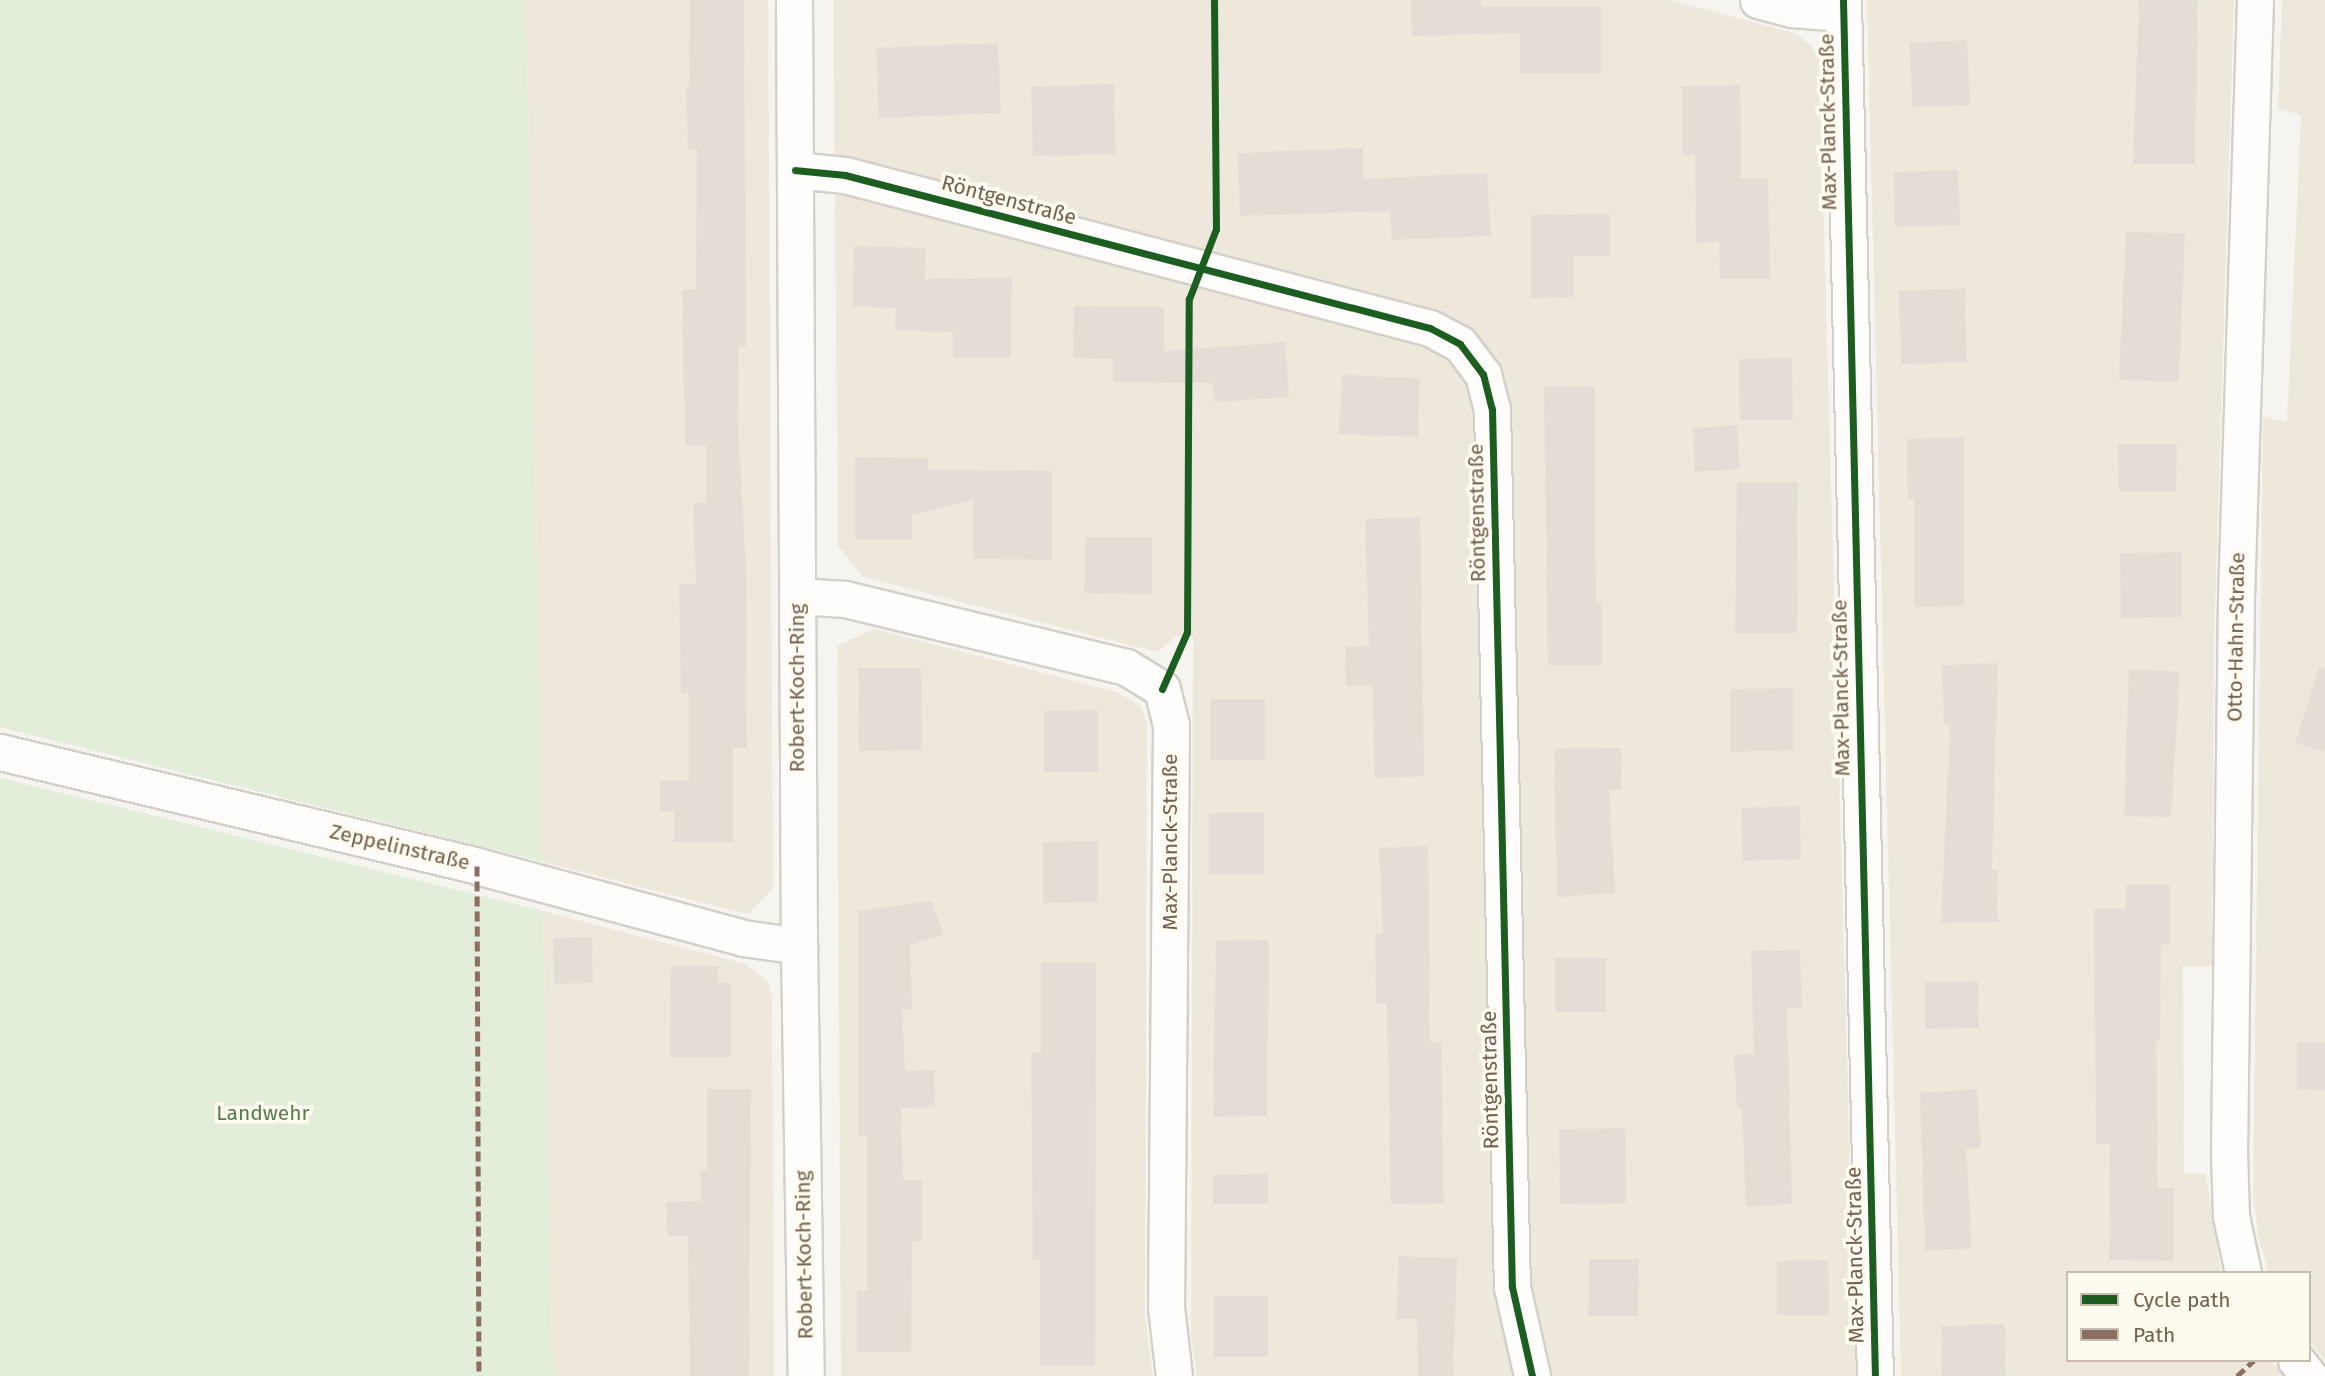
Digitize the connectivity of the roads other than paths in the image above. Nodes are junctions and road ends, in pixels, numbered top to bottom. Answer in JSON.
{"nodes":[{"id":1,"x":794,"y":0,"type":"edge"},
{"id":2,"x":1758,"y":0,"type":"edge"},
{"id":3,"x":2255,"y":0,"type":"edge"},
{"id":4,"x":1843,"y":7,"type":"edge"},
{"id":5,"x":796,"y":170,"type":"junction"},
{"id":6,"x":797,"y":596,"type":"junction"},
{"id":7,"x":0,"y":752,"type":"edge"},
{"id":8,"x":799,"y":946,"type":"junction"},
{"id":9,"x":2243,"y":1271,"type":"edge"},
{"id":10,"x":2298,"y":1362,"type":"edge"},
{"id":11,"x":806,"y":1376,"type":"edge"},
{"id":12,"x":1174,"y":1376,"type":"edge"},
{"id":13,"x":1532,"y":1376,"type":"edge"},
{"id":14,"x":1875,"y":1376,"type":"edge"},
{"id":15,"x":2309,"y":1376,"type":"edge"}],
"edges":[{"from":1,"to":5,"type":"street","name":"Robert-Koch-Ring"},
{"from":2,"to":4,"type":"street"},
{"from":3,"to":9,"type":"street","name":"Otto-Hahn-Straße"},
{"from":4,"to":14,"type":"street","name":"Max-Planck-Straße"},
{"from":5,"to":6,"type":"street","name":"Robert-Koch-Ring"},
{"from":5,"to":13,"type":"street","name":"Röntgenstraße"},
{"from":6,"to":8,"type":"street","name":"Robert-Koch-Ring"},
{"from":6,"to":12,"type":"street","name":"Max-Planck-Straße"},
{"from":7,"to":8,"type":"street","name":"Zeppelinstraße"},
{"from":8,"to":11,"type":"street","name":"Robert-Koch-Ring"},
{"from":10,"to":15,"type":"street"}]}
